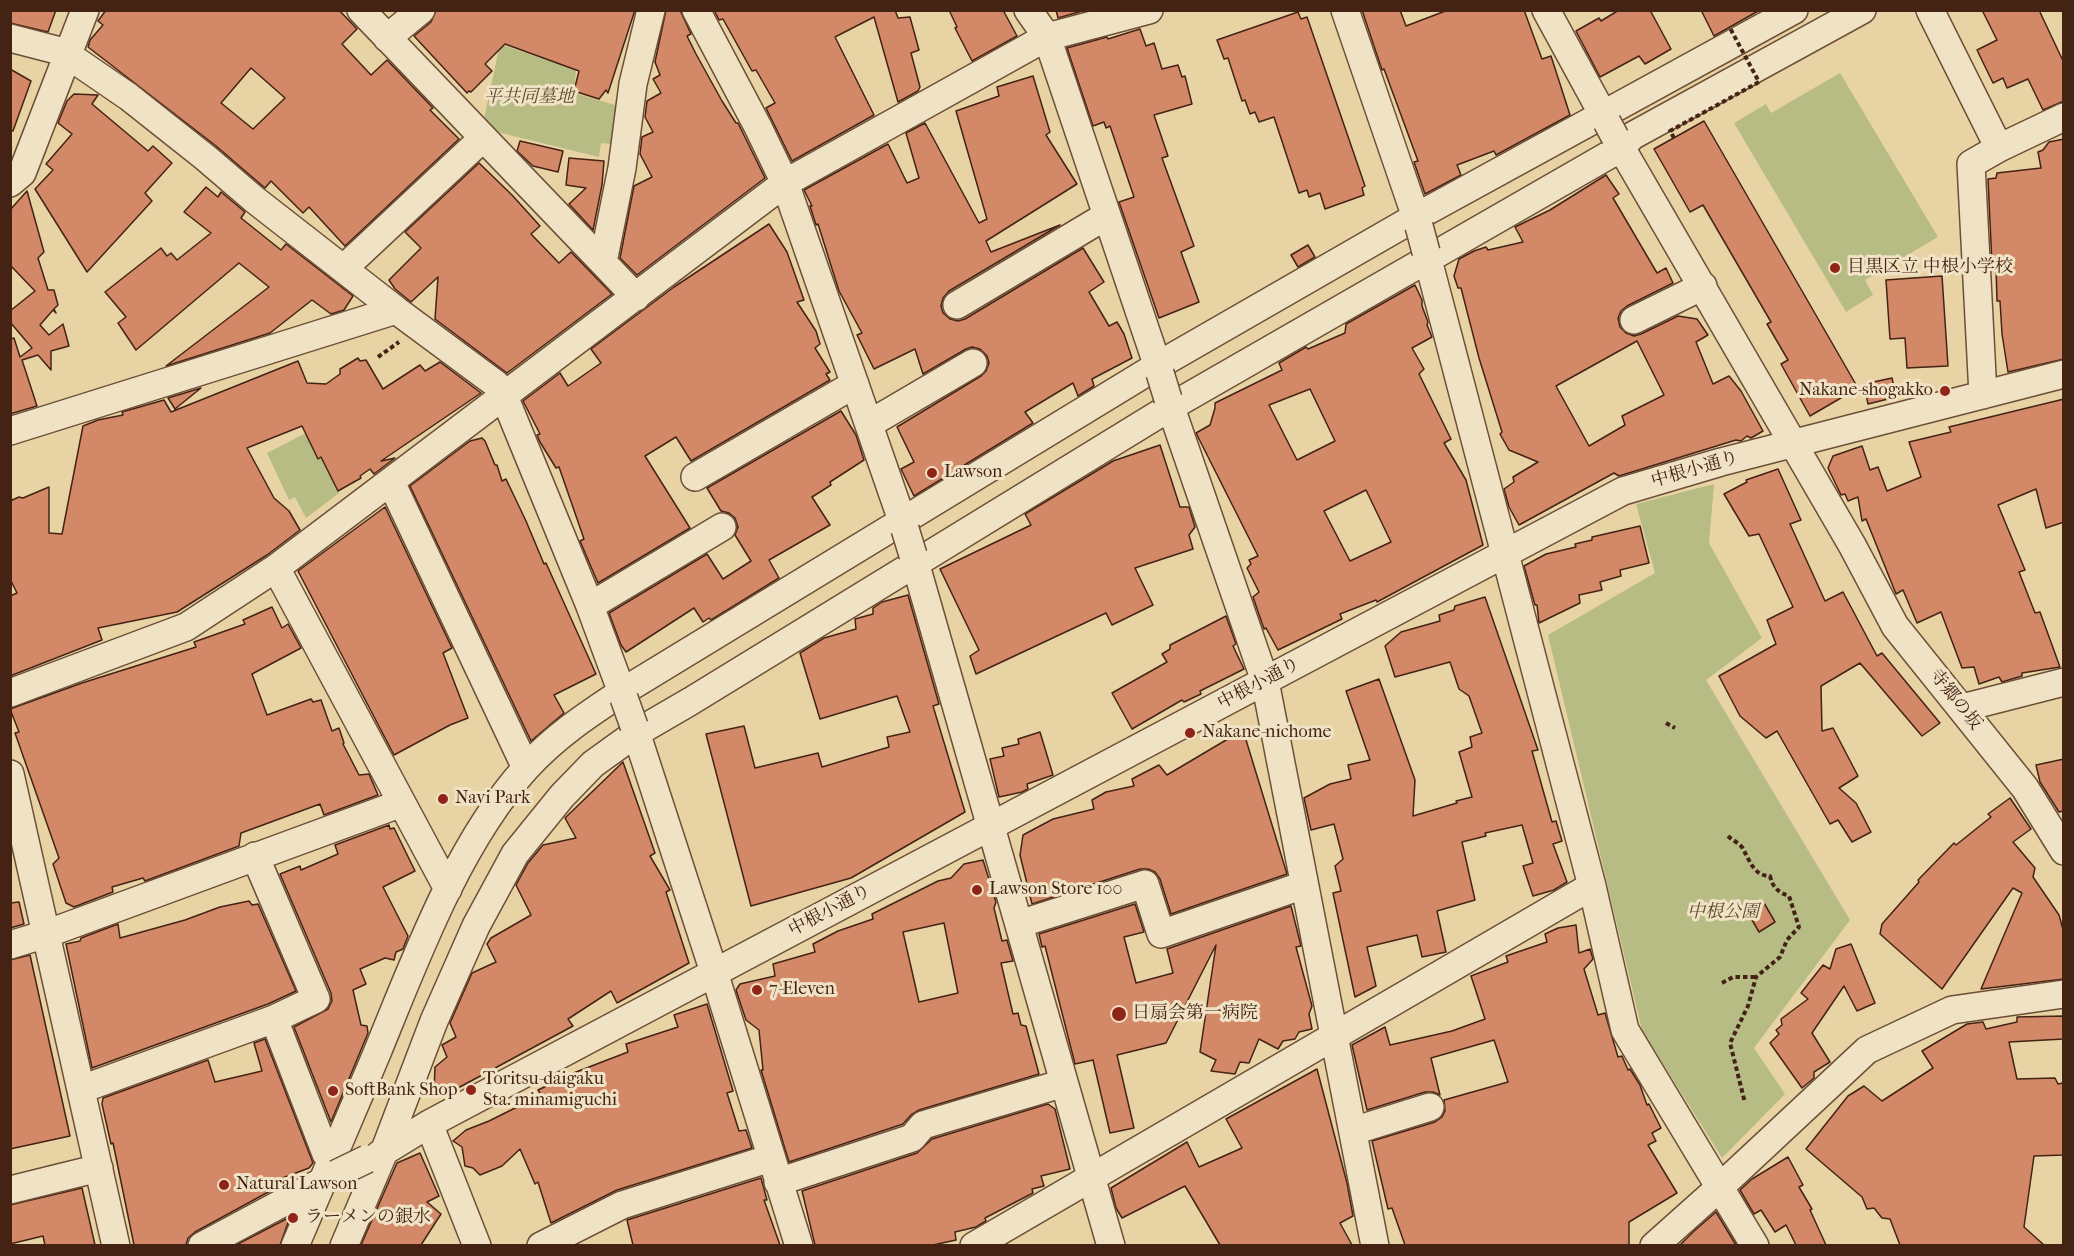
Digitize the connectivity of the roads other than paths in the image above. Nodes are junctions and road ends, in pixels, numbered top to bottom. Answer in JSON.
{"nodes":[{"id":1,"x":85,"y":10,"type":"edge"},
{"id":2,"x":361,"y":10,"type":"edge"},
{"id":3,"x":421,"y":10,"type":"edge"},
{"id":4,"x":651,"y":10,"type":"edge"},
{"id":5,"x":696,"y":10,"type":"edge"},
{"id":6,"x":1028,"y":10,"type":"edge"},
{"id":7,"x":1149,"y":10,"type":"edge"},
{"id":8,"x":1345,"y":10,"type":"edge"},
{"id":9,"x":1546,"y":10,"type":"edge"},
{"id":10,"x":1794,"y":10,"type":"edge"},
{"id":11,"x":1862,"y":10,"type":"edge"},
{"id":12,"x":1929,"y":10,"type":"edge"},
{"id":13,"x":1047,"y":37,"type":"junction"},
{"id":14,"x":10,"y":38,"type":"edge"},
{"id":15,"x":387,"y":38,"type":"junction"},
{"id":16,"x":68,"y":53,"type":"junction"},
{"id":17,"x":2064,"y":117,"type":"edge"},
{"id":18,"x":1612,"y":131,"type":"junction"},
{"id":19,"x":483,"y":138,"type":"junction"},
{"id":20,"x":1999,"y":148,"type":"junction"},
{"id":21,"x":10,"y":183,"type":"edge"},
{"id":22,"x":785,"y":183,"type":"junction"},
{"id":23,"x":1106,"y":216,"type":"junction"},
{"id":24,"x":1422,"y":239,"type":"junction"},
{"id":25,"x":603,"y":262,"type":"junction"},
{"id":26,"x":344,"y":268,"type":"junction"},
{"id":27,"x":1703,"y":286,"type":"junction"},
{"id":28,"x":636,"y":297,"type":"junction"},
{"id":29,"x":957,"y":305,"type":"dead end"},
{"id":30,"x":396,"y":310,"type":"junction"},
{"id":31,"x":1634,"y":320,"type":"dead end"},
{"id":32,"x":973,"y":363,"type":"dead end"},
{"id":33,"x":1159,"y":369,"type":"junction"},
{"id":34,"x":2064,"y":374,"type":"edge"},
{"id":35,"x":855,"y":384,"type":"junction"},
{"id":36,"x":1983,"y":395,"type":"junction"},
{"id":37,"x":504,"y":396,"type":"junction"},
{"id":38,"x":1170,"y":403,"type":"junction"},
{"id":39,"x":869,"y":424,"type":"junction"},
{"id":40,"x":10,"y":431,"type":"edge"},
{"id":41,"x":1793,"y":444,"type":"junction"},
{"id":42,"x":695,"y":477,"type":"dead end"},
{"id":43,"x":391,"y":482,"type":"junction"},
{"id":44,"x":722,"y":526,"type":"dead end"},
{"id":45,"x":908,"y":542,"type":"junction"},
{"id":46,"x":1504,"y":555,"type":"junction"},
{"id":47,"x":276,"y":568,"type":"junction"},
{"id":48,"x":590,"y":606,"type":"junction"},
{"id":49,"x":1265,"y":681,"type":"junction"},
{"id":50,"x":2064,"y":682,"type":"edge"},
{"id":51,"x":10,"y":693,"type":"edge"},
{"id":52,"x":623,"y":695,"type":"junction"},
{"id":53,"x":1962,"y":708,"type":"junction"},
{"id":54,"x":635,"y":730,"type":"junction"},
{"id":55,"x":525,"y":768,"type":"junction"},
{"id":56,"x":10,"y":774,"type":"edge"},
{"id":57,"x":402,"y":803,"type":"junction"},
{"id":58,"x":991,"y":826,"type":"junction"},
{"id":59,"x":2064,"y":851,"type":"edge"},
{"id":60,"x":255,"y":856,"type":"junction"},
{"id":61,"x":1304,"y":885,"type":"junction"},
{"id":62,"x":1592,"y":886,"type":"junction"},
{"id":63,"x":448,"y":889,"type":"junction"},
{"id":64,"x":1019,"y":924,"type":"junction"},
{"id":65,"x":46,"y":934,"type":"junction"},
{"id":66,"x":10,"y":945,"type":"edge"},
{"id":67,"x":714,"y":972,"type":"junction"},
{"id":68,"x":2064,"y":994,"type":"edge"},
{"id":69,"x":274,"y":1019,"type":"junction"},
{"id":70,"x":1335,"y":1036,"type":"junction"},
{"id":71,"x":1064,"y":1083,"type":"junction"},
{"id":72,"x":82,"y":1089,"type":"junction"},
{"id":73,"x":1430,"y":1107,"type":"dead end"},
{"id":74,"x":429,"y":1124,"type":"junction"},
{"id":75,"x":1353,"y":1131,"type":"junction"},
{"id":76,"x":376,"y":1155,"type":"junction"},
{"id":77,"x":99,"y":1168,"type":"junction"},
{"id":78,"x":775,"y":1170,"type":"junction"},
{"id":79,"x":329,"y":1171,"type":"junction"},
{"id":80,"x":1091,"y":1177,"type":"junction"},
{"id":81,"x":1719,"y":1188,"type":"junction"},
{"id":82,"x":10,"y":1190,"type":"edge"},
{"id":83,"x":116,"y":1245,"type":"edge"},
{"id":84,"x":202,"y":1245,"type":"edge"},
{"id":85,"x":295,"y":1245,"type":"edge"},
{"id":86,"x":344,"y":1245,"type":"edge"},
{"id":87,"x":477,"y":1245,"type":"edge"},
{"id":88,"x":541,"y":1245,"type":"edge"},
{"id":89,"x":799,"y":1245,"type":"edge"},
{"id":90,"x":974,"y":1245,"type":"edge"},
{"id":91,"x":1111,"y":1245,"type":"edge"},
{"id":92,"x":1375,"y":1245,"type":"edge"},
{"id":93,"x":1654,"y":1245,"type":"edge"},
{"id":94,"x":1755,"y":1245,"type":"edge"}],
"edges":[{"from":1,"to":16,"type":"street"},
{"from":2,"to":15,"type":"street"},
{"from":3,"to":15,"type":"street"},
{"from":4,"to":25,"type":"street"},
{"from":5,"to":22,"type":"street"},
{"from":6,"to":13,"type":"street"},
{"from":7,"to":13,"type":"street"},
{"from":8,"to":24,"type":"street"},
{"from":9,"to":18,"type":"street","name":"寺郷の坂"},
{"from":10,"to":18,"type":"street"},
{"from":11,"to":18,"type":"street"},
{"from":12,"to":20,"type":"street"},
{"from":13,"to":22,"type":"street"},
{"from":13,"to":23,"type":"street"},
{"from":14,"to":16,"type":"street"},
{"from":15,"to":19,"type":"street"},
{"from":16,"to":21,"type":"street"},
{"from":16,"to":26,"type":"street"},
{"from":17,"to":20,"type":"street"},
{"from":18,"to":24,"type":"street"},
{"from":18,"to":24,"type":"street"},
{"from":18,"to":27,"type":"street","name":"寺郷の坂"},
{"from":19,"to":25,"type":"street"},
{"from":19,"to":26,"type":"street"},
{"from":20,"to":36,"type":"street"},
{"from":22,"to":28,"type":"street"},
{"from":22,"to":35,"type":"street"},
{"from":23,"to":29,"type":"street"},
{"from":23,"to":33,"type":"street"},
{"from":24,"to":33,"type":"street"},
{"from":24,"to":38,"type":"street"},
{"from":24,"to":46,"type":"street"},
{"from":25,"to":28,"type":"street"},
{"from":26,"to":30,"type":"street"},
{"from":27,"to":31,"type":"street"},
{"from":27,"to":41,"type":"street","name":"寺郷の坂"},
{"from":28,"to":37,"type":"street"},
{"from":30,"to":37,"type":"street"},
{"from":30,"to":40,"type":"street"},
{"from":32,"to":39,"type":"street"},
{"from":33,"to":38,"type":"street","bridge":true},
{"from":33,"to":45,"type":"street"},
{"from":34,"to":36,"type":"street","name":"中根小通り"},
{"from":35,"to":39,"type":"street"},
{"from":35,"to":42,"type":"street"},
{"from":36,"to":41,"type":"street","name":"中根小通り"},
{"from":37,"to":43,"type":"street"},
{"from":37,"to":48,"type":"street"},
{"from":38,"to":45,"type":"street"},
{"from":38,"to":49,"type":"street"},
{"from":39,"to":45,"type":"street"},
{"from":41,"to":46,"type":"street","name":"中根小通り"},
{"from":41,"to":53,"type":"street","name":"寺郷の坂"},
{"from":43,"to":47,"type":"street"},
{"from":43,"to":55,"type":"street"},
{"from":44,"to":48,"type":"street"},
{"from":45,"to":52,"type":"street"},
{"from":45,"to":54,"type":"street"},
{"from":45,"to":58,"type":"street"},
{"from":46,"to":49,"type":"street","name":"中根小通り"},
{"from":46,"to":62,"type":"street"},
{"from":47,"to":51,"type":"street"},
{"from":47,"to":57,"type":"street"},
{"from":48,"to":52,"type":"street"},
{"from":49,"to":58,"type":"street","name":"中根小通り"},
{"from":49,"to":61,"type":"street"},
{"from":50,"to":53,"type":"street"},
{"from":52,"to":54,"type":"street","bridge":true},
{"from":52,"to":55,"type":"street"},
{"from":53,"to":59,"type":"street","name":"寺郷の坂"},
{"from":54,"to":67,"type":"street"},
{"from":54,"to":76,"type":"street"},
{"from":55,"to":63,"type":"street"},
{"from":56,"to":65,"type":"street"},
{"from":57,"to":60,"type":"street"},
{"from":57,"to":63,"type":"street"},
{"from":58,"to":64,"type":"street"},
{"from":58,"to":67,"type":"street","name":"中根小通り"},
{"from":60,"to":65,"type":"street"},
{"from":60,"to":69,"type":"street"},
{"from":61,"to":64,"type":"street"},
{"from":61,"to":70,"type":"street"},
{"from":62,"to":70,"type":"street"},
{"from":62,"to":81,"type":"street"},
{"from":63,"to":79,"type":"street"},
{"from":64,"to":71,"type":"street"},
{"from":65,"to":66,"type":"street"},
{"from":65,"to":72,"type":"street"},
{"from":67,"to":74,"type":"street","name":"中根小通り"},
{"from":67,"to":78,"type":"street"},
{"from":68,"to":81,"type":"street"},
{"from":69,"to":72,"type":"street"},
{"from":69,"to":79,"type":"street"},
{"from":70,"to":75,"type":"street"},
{"from":70,"to":80,"type":"street"},
{"from":71,"to":78,"type":"street"},
{"from":71,"to":80,"type":"street"},
{"from":72,"to":77,"type":"street"},
{"from":73,"to":75,"type":"street"},
{"from":74,"to":76,"type":"street","name":"中根小通り"},
{"from":74,"to":87,"type":"street"},
{"from":75,"to":92,"type":"street"},
{"from":76,"to":79,"type":"street","name":"中根小通り","bridge":true},
{"from":76,"to":86,"type":"street"},
{"from":77,"to":82,"type":"street"},
{"from":77,"to":83,"type":"street"},
{"from":78,"to":88,"type":"street"},
{"from":78,"to":89,"type":"street"},
{"from":79,"to":84,"type":"street"},
{"from":79,"to":85,"type":"street"},
{"from":80,"to":90,"type":"street"},
{"from":80,"to":91,"type":"street"},
{"from":81,"to":93,"type":"street"},
{"from":81,"to":94,"type":"street"}]}
